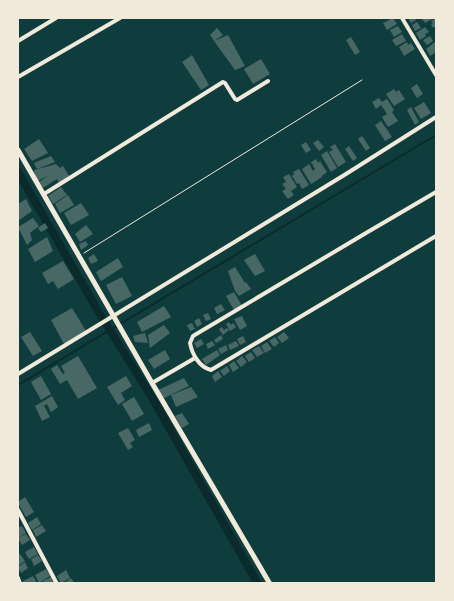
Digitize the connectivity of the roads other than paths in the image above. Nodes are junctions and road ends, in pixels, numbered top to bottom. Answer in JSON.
{"nodes":[{"id":1,"x":56,"y":18,"type":"edge"},
{"id":2,"x":120,"y":18,"type":"edge"},
{"id":3,"x":402,"y":18,"type":"edge"},
{"id":4,"x":18,"y":41,"type":"edge"},
{"id":5,"x":436,"y":75,"type":"edge"},
{"id":6,"x":18,"y":77,"type":"edge"},
{"id":7,"x":268,"y":81,"type":"dead end"},
{"id":8,"x":436,"y":118,"type":"edge"},
{"id":9,"x":18,"y":150,"type":"edge"},
{"id":10,"x":436,"y":193,"type":"edge"},
{"id":11,"x":44,"y":194,"type":"junction"},
{"id":12,"x":436,"y":236,"type":"edge"},
{"id":13,"x":112,"y":317,"type":"junction"},
{"id":14,"x":195,"y":358,"type":"junction"},
{"id":15,"x":18,"y":374,"type":"edge"},
{"id":16,"x":152,"y":383,"type":"junction"},
{"id":17,"x":18,"y":510,"type":"edge"},
{"id":18,"x":18,"y":578,"type":"edge"},
{"id":19,"x":20,"y":584,"type":"edge"},
{"id":20,"x":57,"y":584,"type":"edge"},
{"id":21,"x":270,"y":584,"type":"edge"}],
"edges":[{"from":1,"to":4,"type":"street"},
{"from":2,"to":6,"type":"street"},
{"from":3,"to":5,"type":"street"},
{"from":7,"to":11,"type":"street"},
{"from":8,"to":13,"type":"street"},
{"from":9,"to":11,"type":"street"},
{"from":10,"to":14,"type":"street"},
{"from":11,"to":13,"type":"street"},
{"from":12,"to":14,"type":"street"},
{"from":13,"to":15,"type":"street"},
{"from":13,"to":16,"type":"street"},
{"from":14,"to":16,"type":"street"},
{"from":16,"to":21,"type":"street"},
{"from":17,"to":20,"type":"street"},
{"from":18,"to":19,"type":"street"}]}
